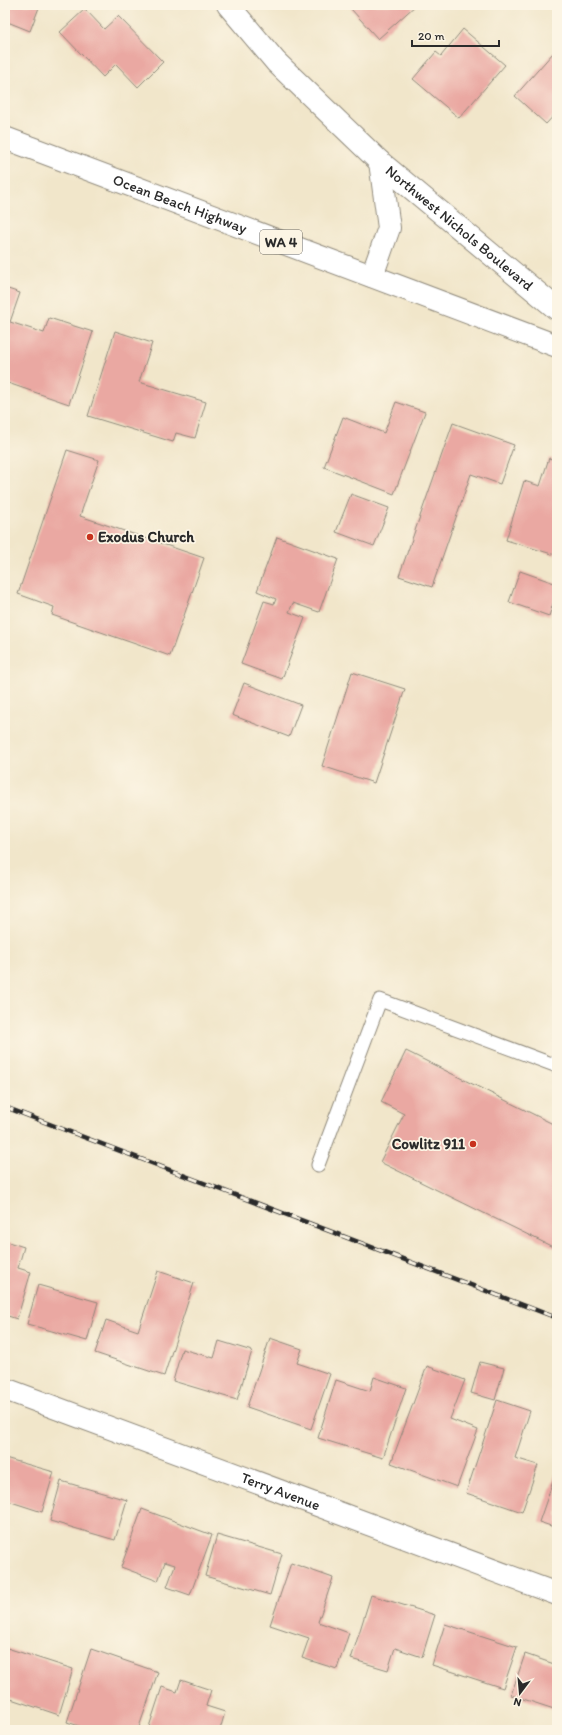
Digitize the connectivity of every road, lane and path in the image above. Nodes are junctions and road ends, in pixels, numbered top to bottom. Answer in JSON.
{"nodes":[{"id":1,"x":228,"y":5,"type":"edge"},
{"id":2,"x":5,"y":138,"type":"edge"},
{"id":3,"x":380,"y":162,"type":"junction"},
{"id":4,"x":372,"y":276,"type":"junction"},
{"id":5,"x":557,"y":309,"type":"edge"},
{"id":6,"x":557,"y":346,"type":"edge"},
{"id":7,"x":557,"y":1066,"type":"edge"},
{"id":8,"x":318,"y":1165,"type":"dead end"},
{"id":9,"x":5,"y":1389,"type":"edge"},
{"id":10,"x":557,"y":1594,"type":"edge"}],
"edges":[{"from":1,"to":3,"type":"main road","name":"Northwest Nichols Boulevard"},
{"from":2,"to":4,"type":"main road","name":"Ocean Beach Highway","number":"WA 4"},
{"from":3,"to":4,"type":"main road","name":"Northwest Nichols Boulevard"},
{"from":3,"to":5,"type":"main road","name":"Northwest Nichols Boulevard"},
{"from":4,"to":6,"type":"main road","name":"Ocean Beach Highway","number":"WA 4"},
{"from":7,"to":8,"type":"lane"},
{"from":9,"to":10,"type":"main road","name":"Terry Avenue"}]}
